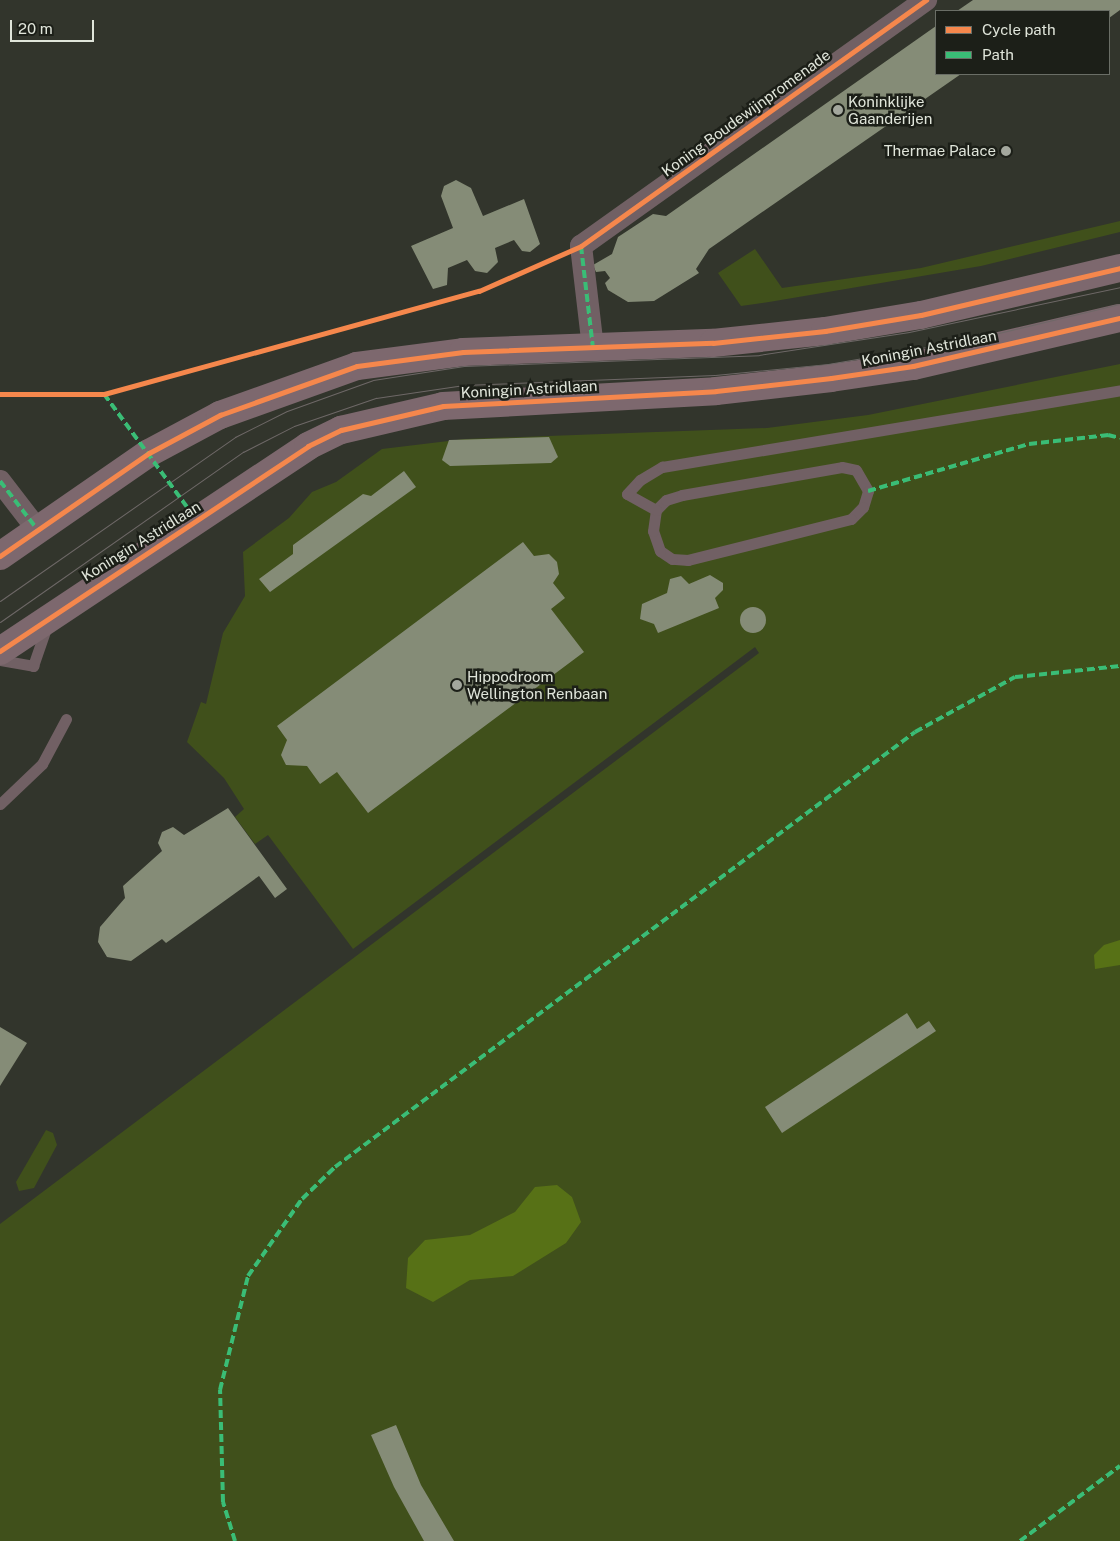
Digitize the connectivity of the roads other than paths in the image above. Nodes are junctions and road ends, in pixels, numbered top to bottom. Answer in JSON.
{"nodes":[{"id":1,"x":926,"y":0,"type":"edge"},
{"id":2,"x":1120,"y":268,"type":"edge"},
{"id":3,"x":1120,"y":318,"type":"edge"},
{"id":4,"x":593,"y":348,"type":"junction"},
{"id":5,"x":1120,"y":390,"type":"edge"},
{"id":6,"x":0,"y":481,"type":"edge"},
{"id":7,"x":656,"y":510,"type":"junction"},
{"id":8,"x":37,"y":530,"type":"junction"},
{"id":9,"x":0,"y":556,"type":"edge"},
{"id":10,"x":59,"y":608,"type":"junction"},
{"id":11,"x":0,"y":651,"type":"edge"},
{"id":12,"x":0,"y":660,"type":"edge"},
{"id":13,"x":66,"y":719,"type":"dead end"},
{"id":14,"x":0,"y":804,"type":"edge"}],
"edges":[{"from":1,"to":4,"type":"street","name":"Koning Boudewijnpromenade"},
{"from":2,"to":4,"type":"street"},
{"from":3,"to":10,"type":"street","name":"Koningin Astridlaan"},
{"from":4,"to":8,"type":"street"},
{"from":5,"to":7,"type":"lane"},
{"from":6,"to":8,"type":"street"},
{"from":7,"to":7,"type":"lane"},
{"from":8,"to":9,"type":"street"},
{"from":10,"to":11,"type":"street","name":"Koningin Astridlaan"},
{"from":10,"to":12,"type":"lane"},
{"from":13,"to":14,"type":"lane"}]}
